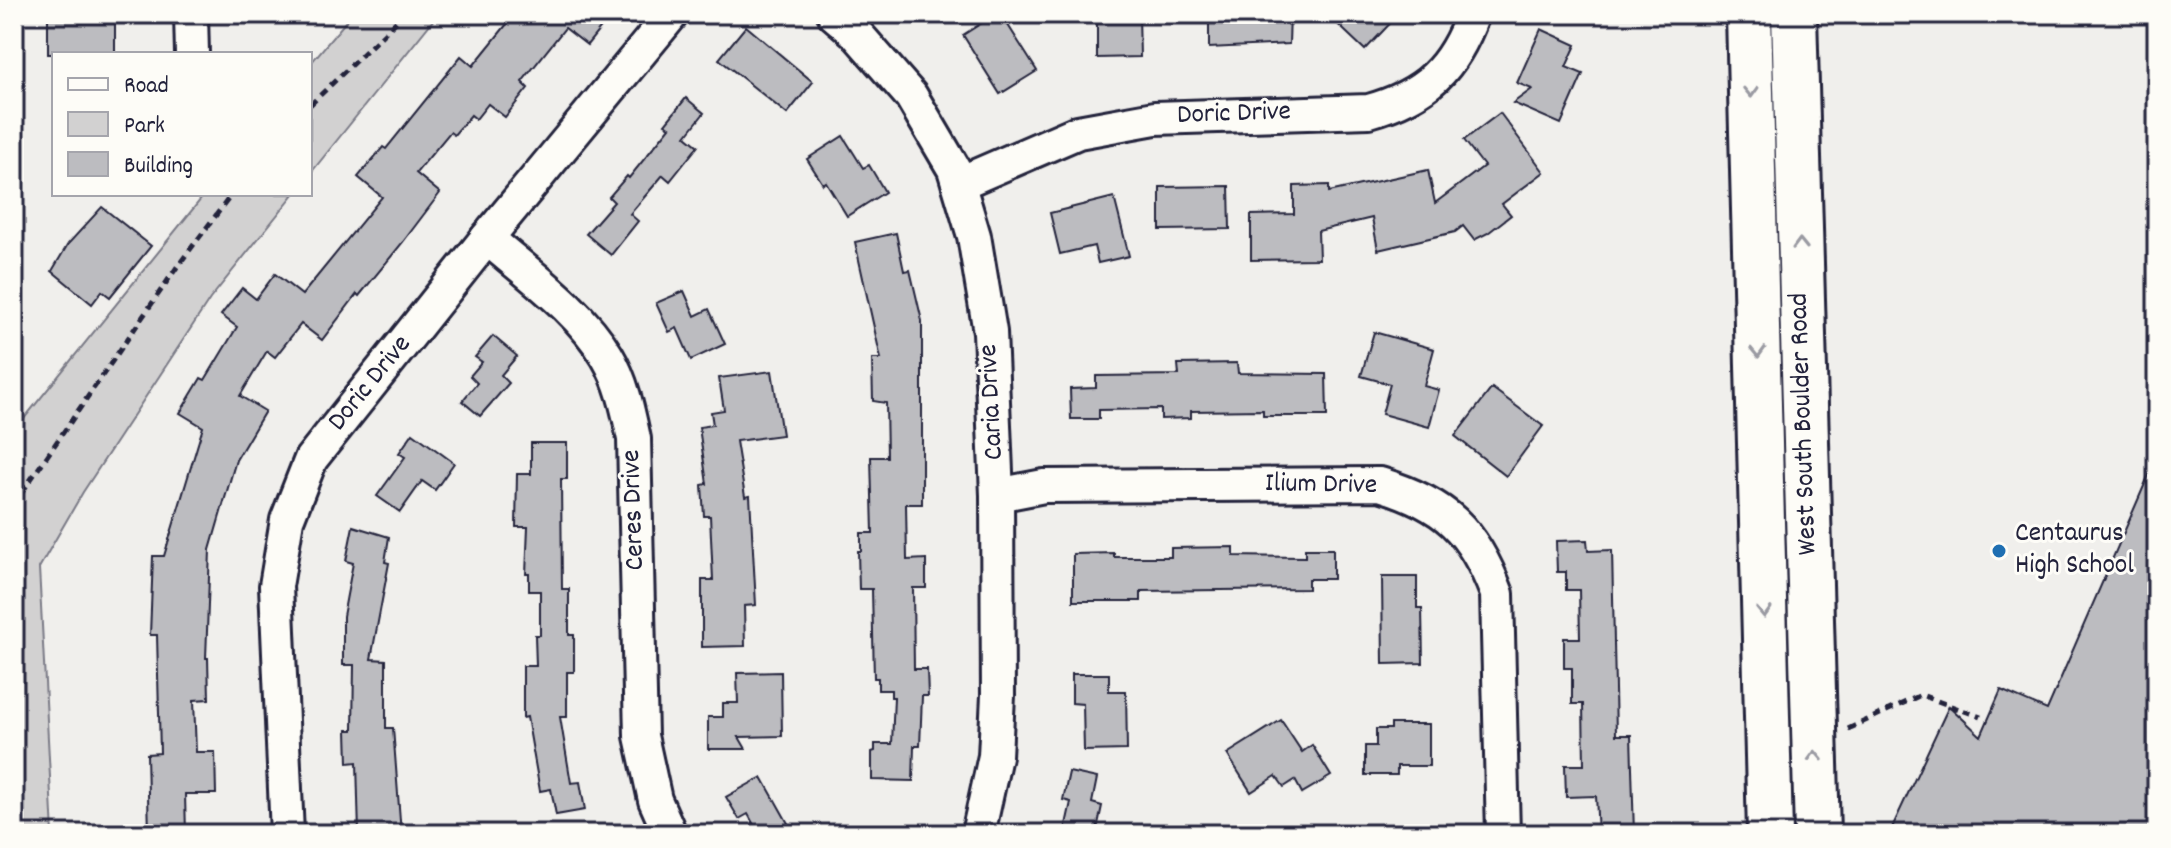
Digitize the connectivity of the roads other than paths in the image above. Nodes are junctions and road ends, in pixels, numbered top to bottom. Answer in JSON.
{"nodes":[{"id":1,"x":191,"y":14,"type":"edge"},
{"id":2,"x":672,"y":14,"type":"edge"},
{"id":3,"x":834,"y":14,"type":"edge"},
{"id":4,"x":1473,"y":14,"type":"edge"},
{"id":5,"x":1749,"y":14,"type":"edge"},
{"id":6,"x":1794,"y":14,"type":"edge"},
{"id":7,"x":192,"y":52,"type":"edge"},
{"id":8,"x":960,"y":183,"type":"junction"},
{"id":9,"x":487,"y":238,"type":"junction"},
{"id":10,"x":997,"y":495,"type":"junction"},
{"id":11,"x":287,"y":834,"type":"edge"},
{"id":12,"x":670,"y":834,"type":"edge"},
{"id":13,"x":978,"y":834,"type":"edge"},
{"id":14,"x":1503,"y":834,"type":"edge"},
{"id":15,"x":1770,"y":834,"type":"edge"},
{"id":16,"x":1817,"y":834,"type":"edge"}],
"edges":[{"from":1,"to":7,"type":"street"},
{"from":2,"to":9,"type":"street","name":"Doric Drive"},
{"from":3,"to":8,"type":"street","name":"Caria Drive"},
{"from":4,"to":8,"type":"street","name":"Doric Drive"},
{"from":5,"to":15,"type":"main road","name":"West South Boulder Road","one_way":true},
{"from":16,"to":6,"type":"main road","name":"West South Boulder Road","one_way":true},
{"from":8,"to":10,"type":"street","name":"Caria Drive"},
{"from":9,"to":11,"type":"street","name":"Doric Drive"},
{"from":9,"to":12,"type":"street","name":"Ceres Drive"},
{"from":10,"to":13,"type":"street","name":"Caria Drive"},
{"from":10,"to":14,"type":"street","name":"Ilium Drive"}]}
